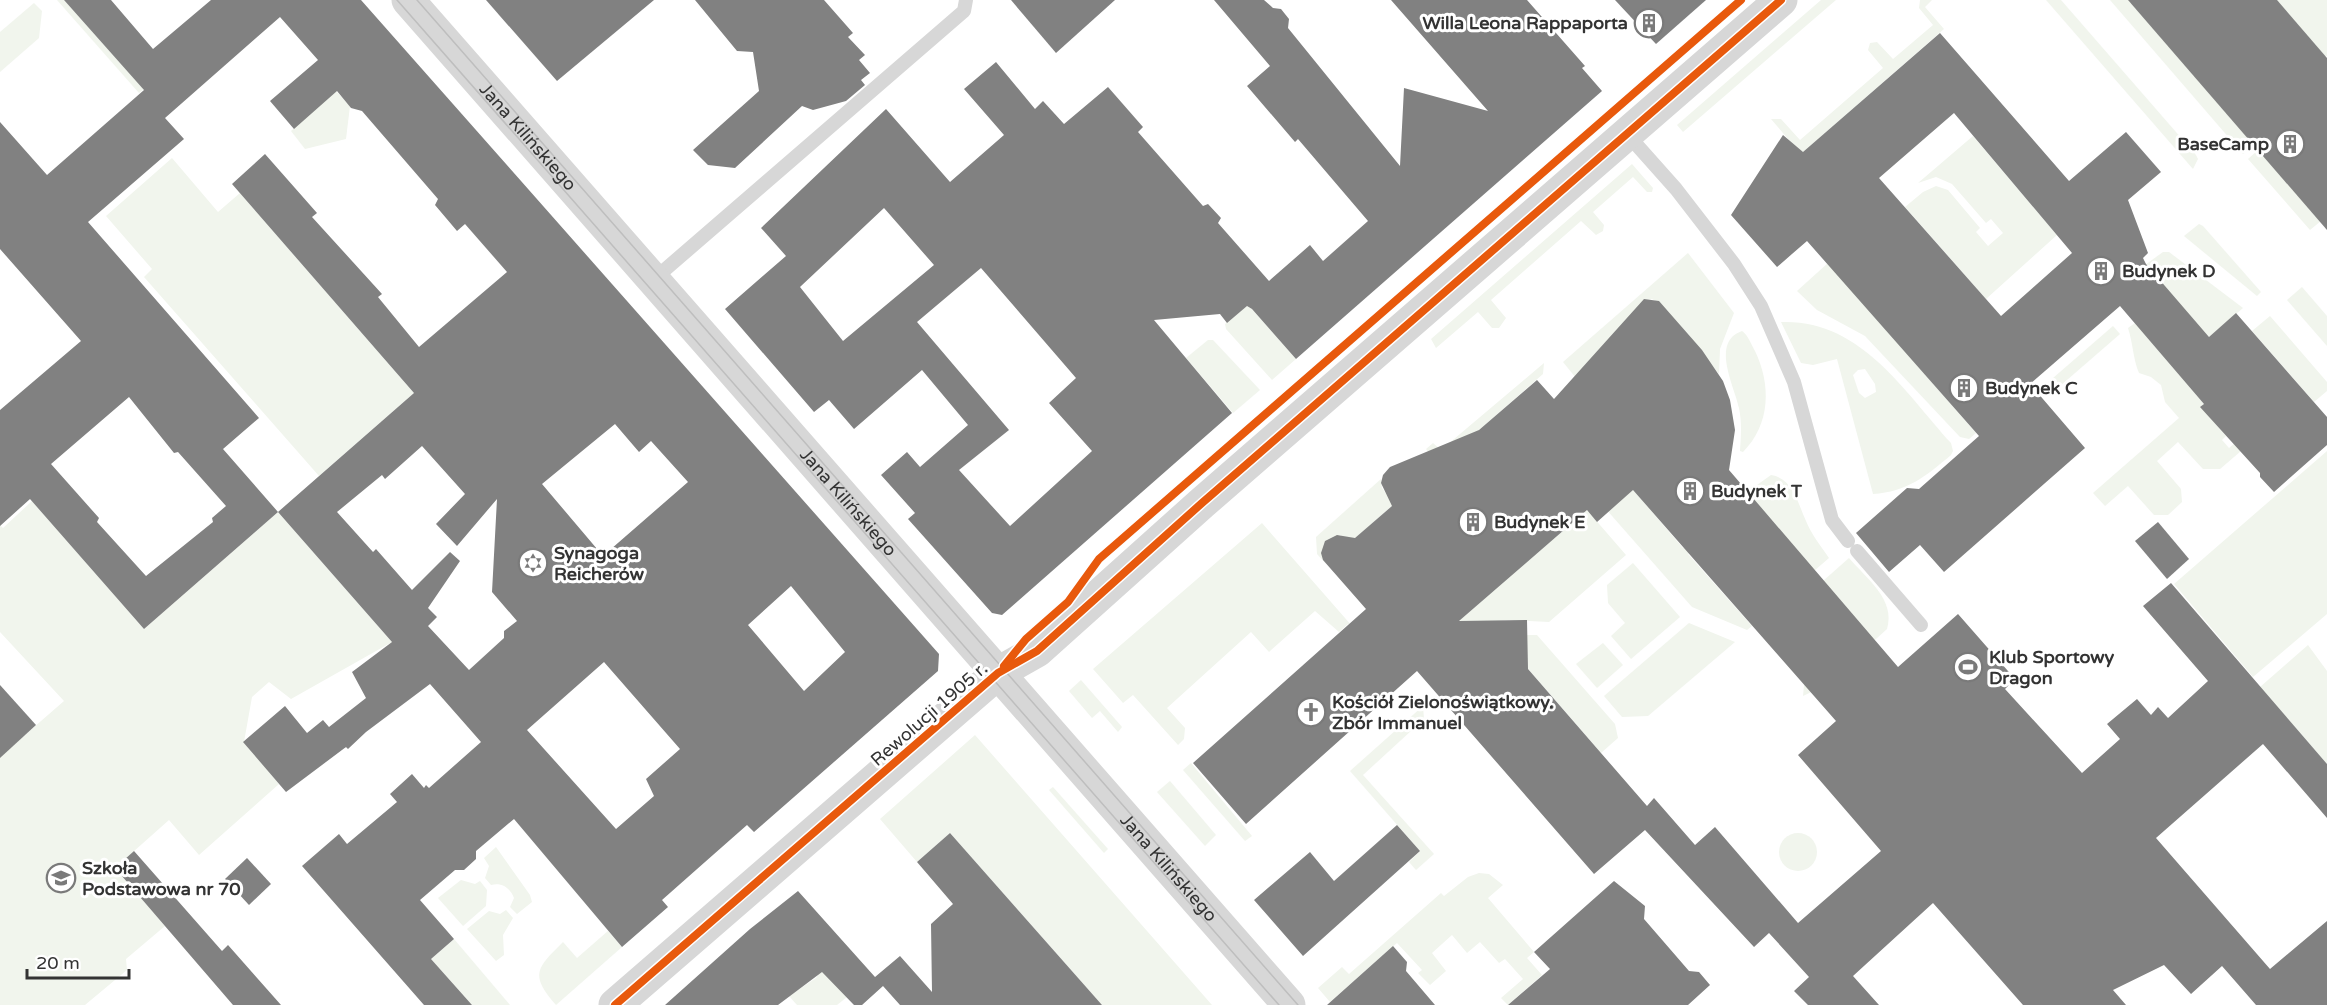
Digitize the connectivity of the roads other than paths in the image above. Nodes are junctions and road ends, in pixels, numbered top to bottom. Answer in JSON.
{"nodes":[{"id":1,"x":408,"y":0,"type":"edge"},
{"id":2,"x":966,"y":0,"type":"edge"},
{"id":3,"x":1781,"y":0,"type":"edge"},
{"id":4,"x":1628,"y":134,"type":"junction"},
{"id":5,"x":653,"y":280,"type":"junction"},
{"id":6,"x":1921,"y":625,"type":"dead end"},
{"id":7,"x":998,"y":673,"type":"junction"},
{"id":8,"x":615,"y":1005,"type":"edge"},
{"id":9,"x":1289,"y":1005,"type":"edge"}],
"edges":[{"from":1,"to":5,"type":"street","name":"Jana Kilińskiego"},
{"from":2,"to":5,"type":"lane"},
{"from":3,"to":4,"type":"street","name":"Rewolucji 1905 r."},
{"from":4,"to":6,"type":"lane"},
{"from":4,"to":7,"type":"street","name":"Rewolucji 1905 r."},
{"from":5,"to":7,"type":"street","name":"Jana Kilińskiego"},
{"from":7,"to":8,"type":"street","name":"Rewolucji 1905 r."},
{"from":7,"to":9,"type":"street","name":"Jana Kilińskiego"}]}
